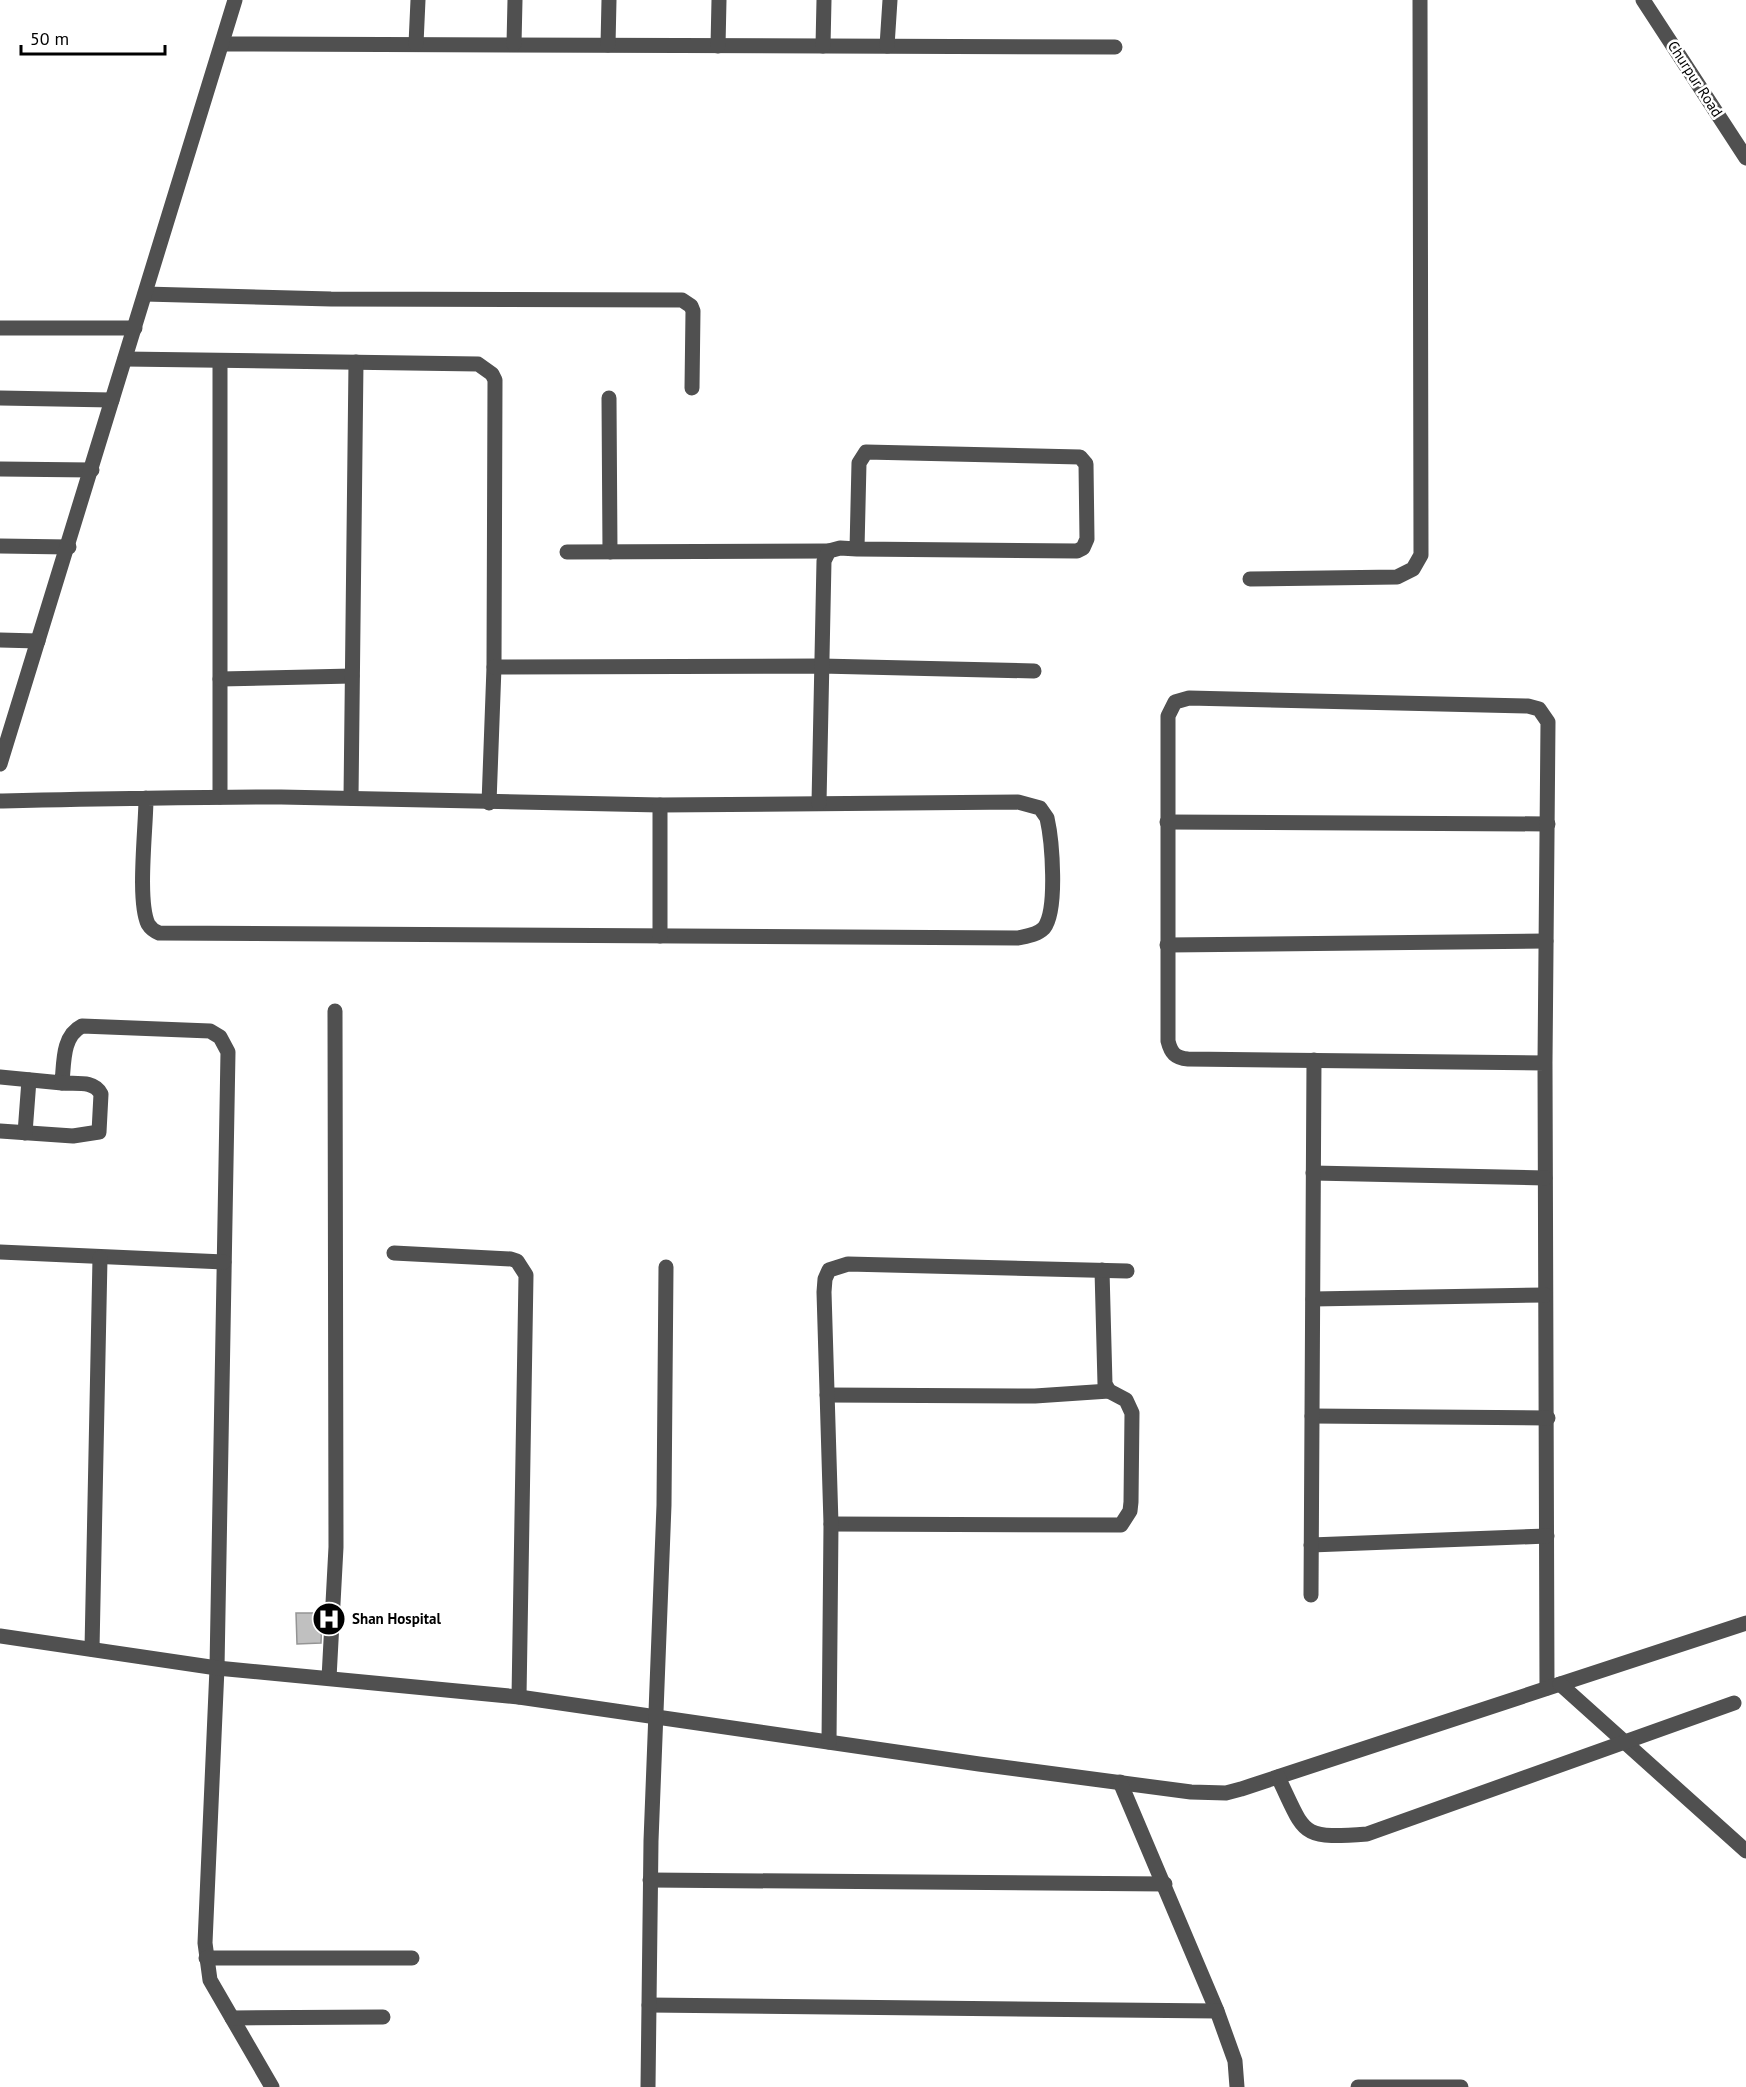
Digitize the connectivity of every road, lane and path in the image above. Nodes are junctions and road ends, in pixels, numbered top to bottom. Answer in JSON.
{"nodes":[{"id":1,"x":235,"y":0,"type":"edge"},
{"id":2,"x":417,"y":0,"type":"edge"},
{"id":3,"x":515,"y":0,"type":"edge"},
{"id":4,"x":609,"y":0,"type":"edge"},
{"id":5,"x":718,"y":0,"type":"edge"},
{"id":6,"x":824,"y":0,"type":"edge"},
{"id":7,"x":890,"y":0,"type":"edge"},
{"id":8,"x":1420,"y":0,"type":"edge"},
{"id":9,"x":1643,"y":0,"type":"edge"},
{"id":10,"x":223,"y":44,"type":"junction"},
{"id":11,"x":416,"y":44,"type":"junction"},
{"id":12,"x":514,"y":44,"type":"junction"},
{"id":13,"x":608,"y":45,"type":"junction"},
{"id":14,"x":718,"y":46,"type":"junction"},
{"id":15,"x":823,"y":46,"type":"junction"},
{"id":16,"x":887,"y":46,"type":"junction"},
{"id":17,"x":1115,"y":47,"type":"dead end"},
{"id":18,"x":1746,"y":158,"type":"edge"},
{"id":19,"x":145,"y":294,"type":"junction"},
{"id":20,"x":0,"y":328,"type":"edge"},
{"id":21,"x":135,"y":328,"type":"junction"},
{"id":22,"x":125,"y":359,"type":"junction"},
{"id":23,"x":220,"y":361,"type":"junction"},
{"id":24,"x":356,"y":363,"type":"junction"},
{"id":25,"x":692,"y":388,"type":"dead end"},
{"id":26,"x":0,"y":398,"type":"edge"},
{"id":27,"x":609,"y":398,"type":"dead end"},
{"id":28,"x":112,"y":400,"type":"junction"},
{"id":29,"x":0,"y":469,"type":"edge"},
{"id":30,"x":92,"y":470,"type":"junction"},
{"id":31,"x":0,"y":546,"type":"edge"},
{"id":32,"x":69,"y":547,"type":"junction"},
{"id":33,"x":857,"y":549,"type":"junction"},
{"id":34,"x":829,"y":551,"type":"junction"},
{"id":35,"x":567,"y":552,"type":"dead end"},
{"id":36,"x":610,"y":552,"type":"junction"},
{"id":37,"x":1250,"y":579,"type":"dead end"},
{"id":38,"x":0,"y":640,"type":"edge"},
{"id":39,"x":38,"y":641,"type":"junction"},
{"id":40,"x":821,"y":666,"type":"junction"},
{"id":41,"x":494,"y":667,"type":"junction"},
{"id":42,"x":1034,"y":671,"type":"dead end"},
{"id":43,"x":352,"y":676,"type":"junction"},
{"id":44,"x":220,"y":679,"type":"junction"},
{"id":45,"x":0,"y":764,"type":"edge"},
{"id":46,"x":220,"y":797,"type":"junction"},
{"id":47,"x":146,"y":798,"type":"junction"},
{"id":48,"x":351,"y":798,"type":"junction"},
{"id":49,"x":0,"y":801,"type":"edge"},
{"id":50,"x":489,"y":803,"type":"junction"},
{"id":51,"x":819,"y":803,"type":"junction"},
{"id":52,"x":660,"y":805,"type":"junction"},
{"id":53,"x":1167,"y":822,"type":"junction"},
{"id":54,"x":1548,"y":824,"type":"junction"},
{"id":55,"x":660,"y":936,"type":"junction"},
{"id":56,"x":1546,"y":941,"type":"junction"},
{"id":57,"x":1167,"y":945,"type":"junction"},
{"id":58,"x":334,"y":1011,"type":"dead end"},
{"id":59,"x":1314,"y":1060,"type":"junction"},
{"id":60,"x":1545,"y":1063,"type":"junction"},
{"id":61,"x":0,"y":1077,"type":"edge"},
{"id":62,"x":29,"y":1080,"type":"junction"},
{"id":63,"x":62,"y":1083,"type":"junction"},
{"id":64,"x":0,"y":1131,"type":"edge"},
{"id":65,"x":25,"y":1132,"type":"junction"},
{"id":66,"x":1313,"y":1173,"type":"junction"},
{"id":67,"x":1545,"y":1178,"type":"junction"},
{"id":68,"x":0,"y":1252,"type":"edge"},
{"id":69,"x":394,"y":1253,"type":"dead end"},
{"id":70,"x":100,"y":1258,"type":"junction"},
{"id":71,"x":224,"y":1262,"type":"junction"},
{"id":72,"x":666,"y":1268,"type":"dead end"},
{"id":73,"x":1102,"y":1270,"type":"junction"},
{"id":74,"x":1127,"y":1270,"type":"dead end"},
{"id":75,"x":1545,"y":1295,"type":"junction"},
{"id":76,"x":1313,"y":1299,"type":"junction"},
{"id":77,"x":1109,"y":1391,"type":"junction"},
{"id":78,"x":828,"y":1395,"type":"junction"},
{"id":79,"x":1312,"y":1416,"type":"junction"},
{"id":80,"x":1548,"y":1418,"type":"junction"},
{"id":81,"x":831,"y":1524,"type":"junction"},
{"id":82,"x":1547,"y":1536,"type":"junction"},
{"id":83,"x":1311,"y":1545,"type":"junction"},
{"id":84,"x":1311,"y":1595,"type":"dead end"},
{"id":85,"x":1746,"y":1623,"type":"edge"},
{"id":86,"x":0,"y":1636,"type":"edge"},
{"id":87,"x":92,"y":1649,"type":"junction"},
{"id":88,"x":217,"y":1668,"type":"junction"},
{"id":89,"x":329,"y":1678,"type":"junction"},
{"id":90,"x":1554,"y":1686,"type":"junction"},
{"id":91,"x":519,"y":1697,"type":"junction"},
{"id":92,"x":1734,"y":1703,"type":"dead end"},
{"id":93,"x":655,"y":1716,"type":"junction"},
{"id":94,"x":1624,"y":1741,"type":"junction"},
{"id":95,"x":829,"y":1742,"type":"junction"},
{"id":96,"x":1278,"y":1777,"type":"junction"},
{"id":97,"x":1120,"y":1782,"type":"junction"},
{"id":98,"x":1746,"y":1851,"type":"edge"},
{"id":99,"x":650,"y":1880,"type":"junction"},
{"id":100,"x":1165,"y":1884,"type":"junction"},
{"id":101,"x":206,"y":1958,"type":"junction"},
{"id":102,"x":412,"y":1958,"type":"dead end"},
{"id":103,"x":649,"y":2005,"type":"junction"},
{"id":104,"x":1217,"y":2011,"type":"junction"},
{"id":105,"x":383,"y":2017,"type":"dead end"},
{"id":106,"x":232,"y":2018,"type":"junction"},
{"id":107,"x":272,"y":2087,"type":"edge"},
{"id":108,"x":648,"y":2087,"type":"edge"},
{"id":109,"x":1237,"y":2087,"type":"edge"},
{"id":110,"x":1358,"y":2087,"type":"edge"},
{"id":111,"x":1461,"y":2087,"type":"edge"}],
"edges":[{"from":1,"to":10,"type":"street"},
{"from":2,"to":11,"type":"street"},
{"from":3,"to":12,"type":"street"},
{"from":4,"to":13,"type":"street"},
{"from":5,"to":14,"type":"street"},
{"from":6,"to":15,"type":"street"},
{"from":7,"to":16,"type":"street"},
{"from":8,"to":37,"type":"street"},
{"from":9,"to":18,"type":"street","name":"Churpur Road"},
{"from":10,"to":11,"type":"street"},
{"from":10,"to":19,"type":"street"},
{"from":11,"to":12,"type":"street"},
{"from":12,"to":13,"type":"street"},
{"from":13,"to":14,"type":"street"},
{"from":14,"to":15,"type":"street"},
{"from":15,"to":16,"type":"street"},
{"from":16,"to":17,"type":"street"},
{"from":19,"to":21,"type":"street"},
{"from":19,"to":25,"type":"street"},
{"from":20,"to":21,"type":"street"},
{"from":21,"to":22,"type":"street"},
{"from":22,"to":23,"type":"street"},
{"from":22,"to":28,"type":"street"},
{"from":23,"to":24,"type":"street"},
{"from":23,"to":44,"type":"street"},
{"from":24,"to":41,"type":"street"},
{"from":24,"to":43,"type":"street"},
{"from":26,"to":28,"type":"street"},
{"from":27,"to":36,"type":"street"},
{"from":28,"to":30,"type":"street"},
{"from":29,"to":30,"type":"street"},
{"from":30,"to":32,"type":"street"},
{"from":31,"to":32,"type":"street"},
{"from":32,"to":39,"type":"street"},
{"from":33,"to":33,"type":"street"},
{"from":33,"to":34,"type":"street"},
{"from":34,"to":36,"type":"street"},
{"from":34,"to":40,"type":"street"},
{"from":35,"to":36,"type":"street"},
{"from":38,"to":39,"type":"street"},
{"from":39,"to":45,"type":"street"},
{"from":40,"to":41,"type":"street"},
{"from":40,"to":42,"type":"street"},
{"from":40,"to":51,"type":"street"},
{"from":41,"to":50,"type":"street"},
{"from":43,"to":44,"type":"street"},
{"from":43,"to":48,"type":"street"},
{"from":44,"to":46,"type":"street"},
{"from":46,"to":47,"type":"street"},
{"from":46,"to":48,"type":"street"},
{"from":47,"to":49,"type":"street"},
{"from":47,"to":55,"type":"street"},
{"from":48,"to":50,"type":"street"},
{"from":50,"to":52,"type":"street"},
{"from":51,"to":52,"type":"street"},
{"from":51,"to":55,"type":"street"},
{"from":52,"to":55,"type":"street"},
{"from":53,"to":54,"type":"street"},
{"from":53,"to":54,"type":"street"},
{"from":53,"to":57,"type":"street"},
{"from":54,"to":56,"type":"street"},
{"from":56,"to":57,"type":"street"},
{"from":56,"to":60,"type":"street"},
{"from":57,"to":59,"type":"street"},
{"from":58,"to":89,"type":"street"},
{"from":59,"to":60,"type":"street"},
{"from":59,"to":66,"type":"street"},
{"from":60,"to":67,"type":"street"},
{"from":61,"to":62,"type":"street"},
{"from":62,"to":63,"type":"street"},
{"from":62,"to":65,"type":"street"},
{"from":63,"to":65,"type":"street"},
{"from":63,"to":71,"type":"street"},
{"from":64,"to":65,"type":"street"},
{"from":66,"to":67,"type":"street"},
{"from":66,"to":76,"type":"street"},
{"from":67,"to":75,"type":"street"},
{"from":68,"to":70,"type":"street"},
{"from":69,"to":91,"type":"street"},
{"from":70,"to":71,"type":"street"},
{"from":70,"to":87,"type":"street"},
{"from":71,"to":88,"type":"street"},
{"from":72,"to":93,"type":"street"},
{"from":73,"to":74,"type":"street"},
{"from":73,"to":77,"type":"street"},
{"from":73,"to":78,"type":"street"},
{"from":75,"to":76,"type":"street"},
{"from":75,"to":80,"type":"street"},
{"from":76,"to":79,"type":"street"},
{"from":77,"to":78,"type":"street"},
{"from":77,"to":81,"type":"street"},
{"from":78,"to":81,"type":"street"},
{"from":79,"to":80,"type":"street"},
{"from":79,"to":83,"type":"street"},
{"from":80,"to":82,"type":"street"},
{"from":81,"to":95,"type":"street"},
{"from":82,"to":83,"type":"street"},
{"from":82,"to":90,"type":"street"},
{"from":83,"to":84,"type":"street"},
{"from":85,"to":90,"type":"street"},
{"from":86,"to":87,"type":"street"},
{"from":87,"to":88,"type":"street"},
{"from":88,"to":89,"type":"street"},
{"from":88,"to":101,"type":"street"},
{"from":89,"to":91,"type":"street"},
{"from":90,"to":94,"type":"street"},
{"from":90,"to":96,"type":"street"},
{"from":91,"to":93,"type":"street"},
{"from":92,"to":94,"type":"street"},
{"from":93,"to":95,"type":"street"},
{"from":93,"to":99,"type":"street"},
{"from":94,"to":96,"type":"street"},
{"from":94,"to":98,"type":"street"},
{"from":95,"to":97,"type":"street"},
{"from":96,"to":97,"type":"street"},
{"from":97,"to":100,"type":"street"},
{"from":99,"to":100,"type":"street"},
{"from":99,"to":103,"type":"street"},
{"from":100,"to":104,"type":"street"},
{"from":101,"to":102,"type":"street"},
{"from":101,"to":106,"type":"street"},
{"from":103,"to":104,"type":"street"},
{"from":103,"to":108,"type":"street"},
{"from":104,"to":109,"type":"street"},
{"from":105,"to":106,"type":"street"},
{"from":106,"to":107,"type":"street"},
{"from":110,"to":111,"type":"street"}]}
